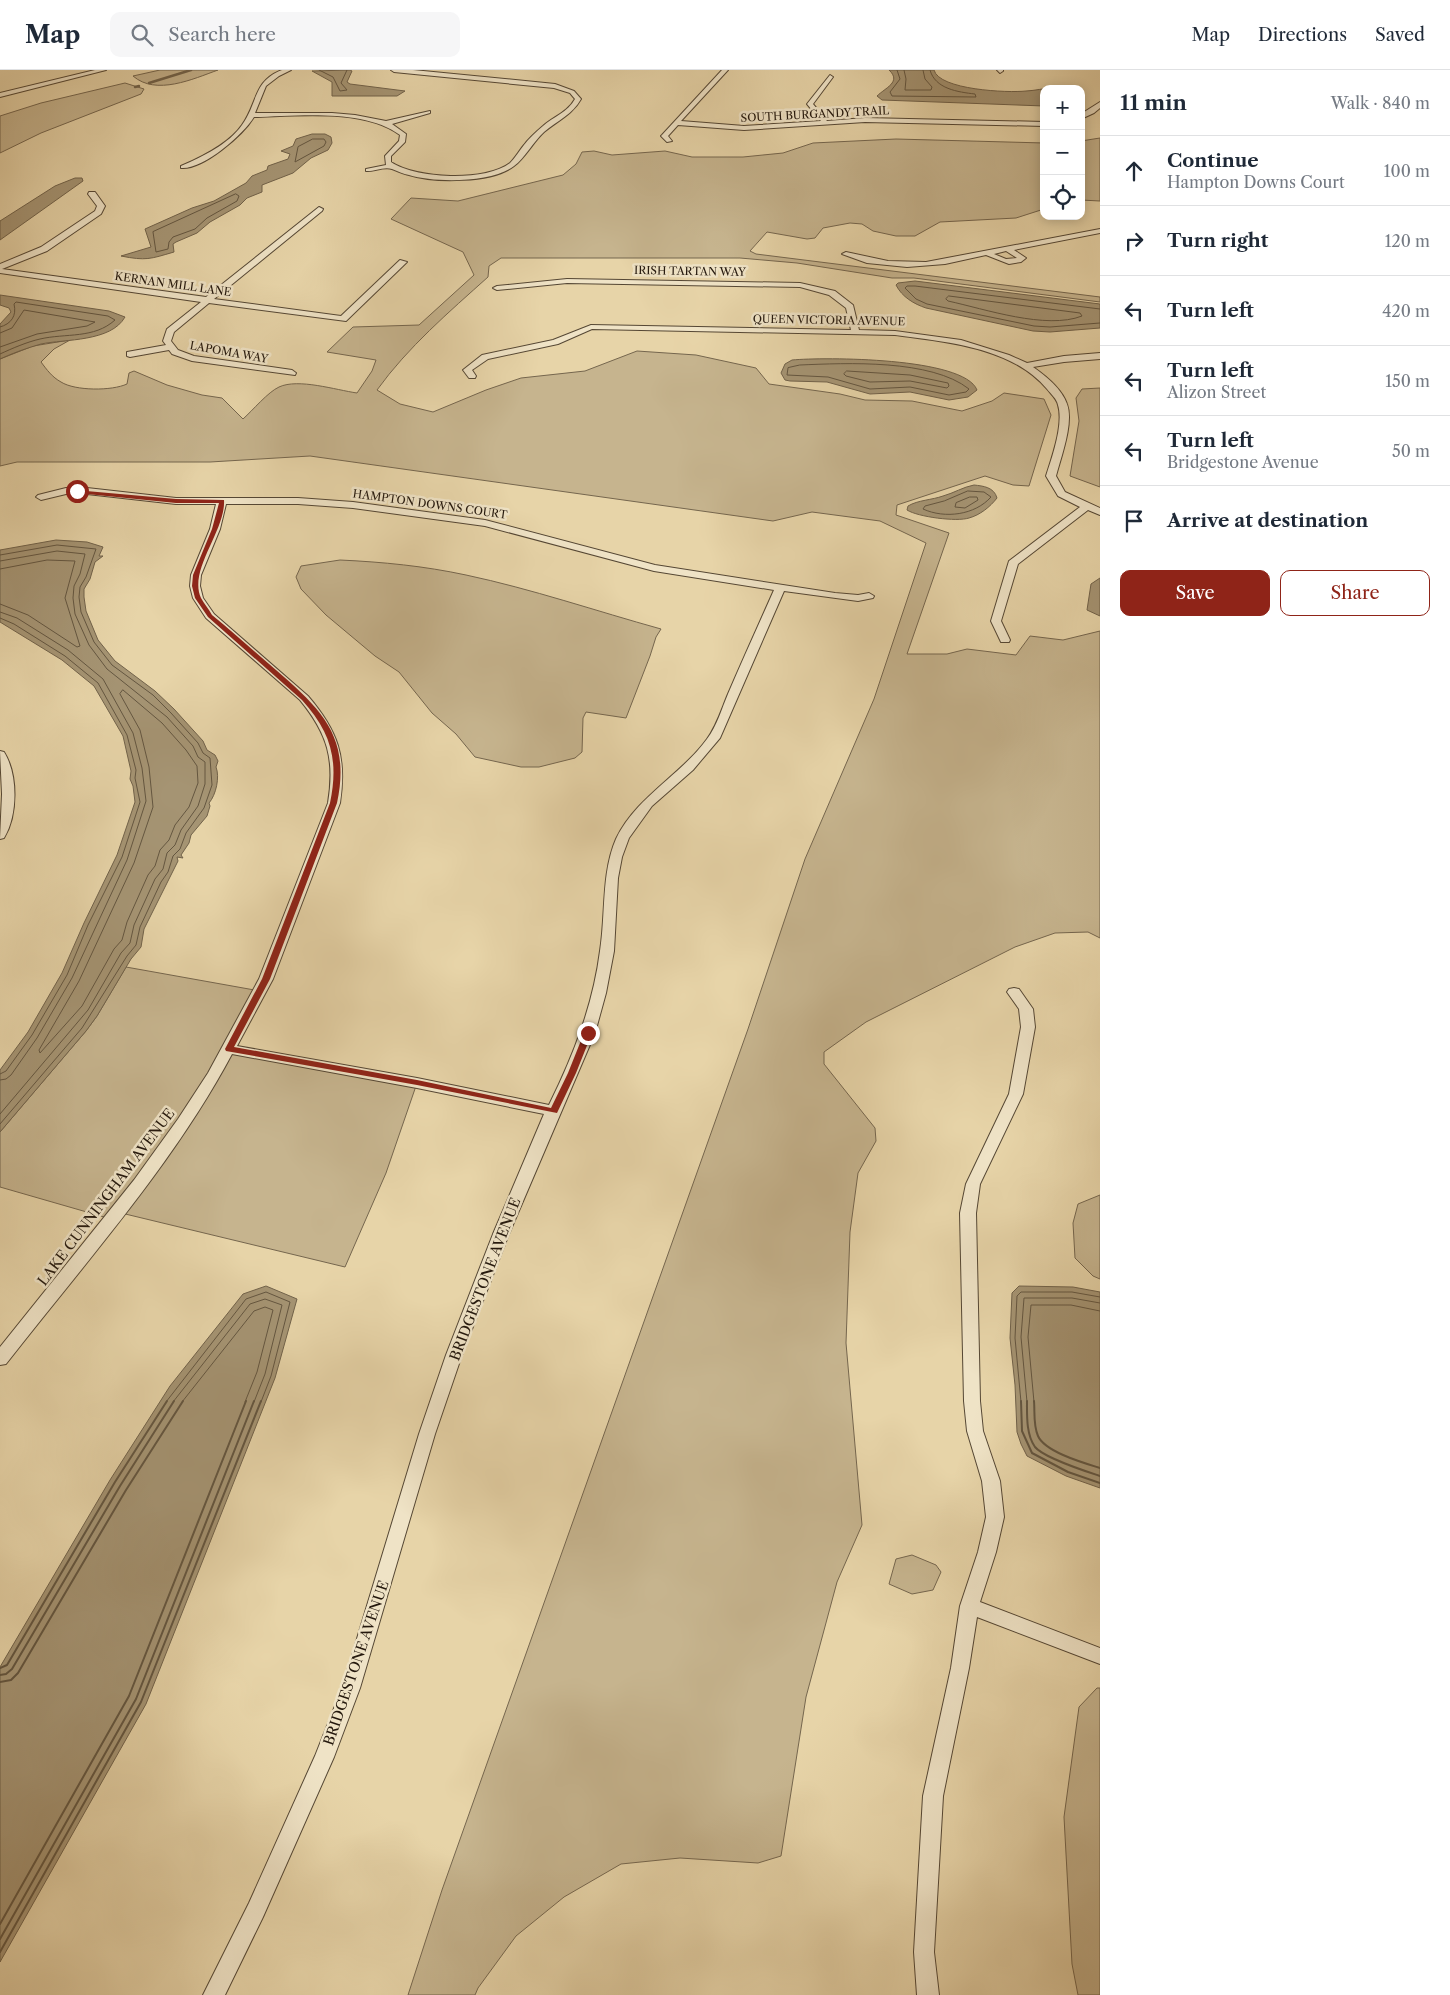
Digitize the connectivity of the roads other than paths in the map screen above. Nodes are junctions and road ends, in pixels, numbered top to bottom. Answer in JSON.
{"nodes":[{"id":1,"x":103,"y":70,"type":"edge"},
{"id":2,"x":288,"y":70,"type":"edge"},
{"id":3,"x":394,"y":70,"type":"edge"},
{"id":4,"x":725,"y":70,"type":"edge"},
{"id":5,"x":830,"y":76,"type":"dead end"},
{"id":6,"x":0,"y":94,"type":"edge"},
{"id":7,"x":1100,"y":104,"type":"edge"},
{"id":8,"x":428,"y":112,"type":"dead end"},
{"id":9,"x":251,"y":115,"type":"junction"},
{"id":10,"x":1085,"y":115,"type":"edge"},
{"id":11,"x":824,"y":122,"type":"junction"},
{"id":12,"x":387,"y":123,"type":"junction"},
{"id":13,"x":677,"y":123,"type":"junction"},
{"id":14,"x":1040,"y":124,"type":"edge"},
{"id":15,"x":668,"y":141,"type":"dead end"},
{"id":16,"x":183,"y":166,"type":"dead end"},
{"id":17,"x":390,"y":166,"type":"junction"},
{"id":18,"x":368,"y":170,"type":"dead end"},
{"id":19,"x":92,"y":194,"type":"dead end"},
{"id":20,"x":319,"y":209,"type":"dead end"},
{"id":21,"x":1100,"y":231,"type":"edge"},
{"id":22,"x":1008,"y":249,"type":"junction"},
{"id":23,"x":988,"y":253,"type":"junction"},
{"id":24,"x":846,"y":254,"type":"dead end"},
{"id":25,"x":403,"y":262,"type":"dead end"},
{"id":26,"x":0,"y":269,"type":"edge"},
{"id":27,"x":497,"y":288,"type":"dead end"},
{"id":28,"x":208,"y":300,"type":"junction"},
{"id":29,"x":856,"y":333,"type":"junction"},
{"id":30,"x":170,"y":347,"type":"junction"},
{"id":31,"x":130,"y":354,"type":"dead end"},
{"id":32,"x":1100,"y":356,"type":"edge"},
{"id":33,"x":1027,"y":366,"type":"junction"},
{"id":34,"x":292,"y":373,"type":"dead end"},
{"id":35,"x":472,"y":376,"type":"dead end"},
{"id":36,"x":41,"y":497,"type":"dead end"},
{"id":37,"x":222,"y":501,"type":"junction"},
{"id":38,"x":1086,"y":507,"type":"junction"},
{"id":39,"x":1100,"y":512,"type":"edge"},
{"id":40,"x":780,"y":588,"type":"junction"},
{"id":41,"x":869,"y":596,"type":"dead end"},
{"id":42,"x":1005,"y":640,"type":"dead end"},
{"id":43,"x":0,"y":754,"type":"edge"},
{"id":44,"x":0,"y":835,"type":"edge"},
{"id":45,"x":1014,"y":992,"type":"dead end"},
{"id":46,"x":229,"y":1049,"type":"junction"},
{"id":47,"x":554,"y":1111,"type":"junction"},
{"id":48,"x":0,"y":1359,"type":"edge"},
{"id":49,"x":969,"y":1606,"type":"junction"},
{"id":50,"x":1100,"y":1656,"type":"edge"},
{"id":51,"x":214,"y":1995,"type":"edge"},
{"id":52,"x":928,"y":1995,"type":"edge"}],
"edges":[{"from":1,"to":6,"type":"street"},
{"from":2,"to":9,"type":"street"},
{"from":3,"to":17,"type":"street"},
{"from":4,"to":13,"type":"street"},
{"from":5,"to":11,"type":"street"},
{"from":7,"to":10,"type":"street"},
{"from":8,"to":12,"type":"street"},
{"from":9,"to":12,"type":"street"},
{"from":9,"to":16,"type":"street"},
{"from":11,"to":13,"type":"street","name":"SOUTH BURGANDY TRAIL"},
{"from":11,"to":14,"type":"street","name":"SOUTH BURGANDY TRAIL"},
{"from":12,"to":17,"type":"street"},
{"from":13,"to":15,"type":"street"},
{"from":17,"to":18,"type":"street"},
{"from":19,"to":26,"type":"street"},
{"from":20,"to":28,"type":"street"},
{"from":21,"to":22,"type":"street"},
{"from":22,"to":23,"type":"street"},
{"from":22,"to":23,"type":"street"},
{"from":23,"to":24,"type":"street"},
{"from":25,"to":28,"type":"street","name":"KERNAN MILL LANE"},
{"from":26,"to":28,"type":"street","name":"KERNAN MILL LANE"},
{"from":27,"to":29,"type":"street","name":"IRISH TARTAN WAY"},
{"from":28,"to":30,"type":"street","name":"LAPOMA WAY"},
{"from":29,"to":33,"type":"street","name":"QUEEN VICTORIA AVENUE"},
{"from":29,"to":35,"type":"street","name":"QUEEN VICTORIA AVENUE"},
{"from":30,"to":31,"type":"street"},
{"from":30,"to":34,"type":"street","name":"LAPOMA WAY"},
{"from":32,"to":33,"type":"street"},
{"from":33,"to":38,"type":"street","name":"QUEEN VICTORIA AVENUE"},
{"from":36,"to":37,"type":"street","name":"HAMPTON DOWNS COURT"},
{"from":37,"to":40,"type":"street","name":"HAMPTON DOWNS COURT"},
{"from":37,"to":46,"type":"street","name":"LAKE CUNNINGHAM AVENUE"},
{"from":38,"to":39,"type":"street","name":"QUEEN VICTORIA AVENUE"},
{"from":38,"to":42,"type":"street"},
{"from":40,"to":41,"type":"street","name":"HAMPTON DOWNS COURT"},
{"from":40,"to":47,"type":"street","name":"BRIDGESTONE AVENUE"},
{"from":43,"to":44,"type":"street"},
{"from":45,"to":49,"type":"street"},
{"from":46,"to":47,"type":"street"},
{"from":46,"to":48,"type":"street","name":"LAKE CUNNINGHAM AVENUE"},
{"from":47,"to":51,"type":"street","name":"BRIDGESTONE AVENUE"},
{"from":49,"to":50,"type":"street"},
{"from":49,"to":52,"type":"street"}]}
